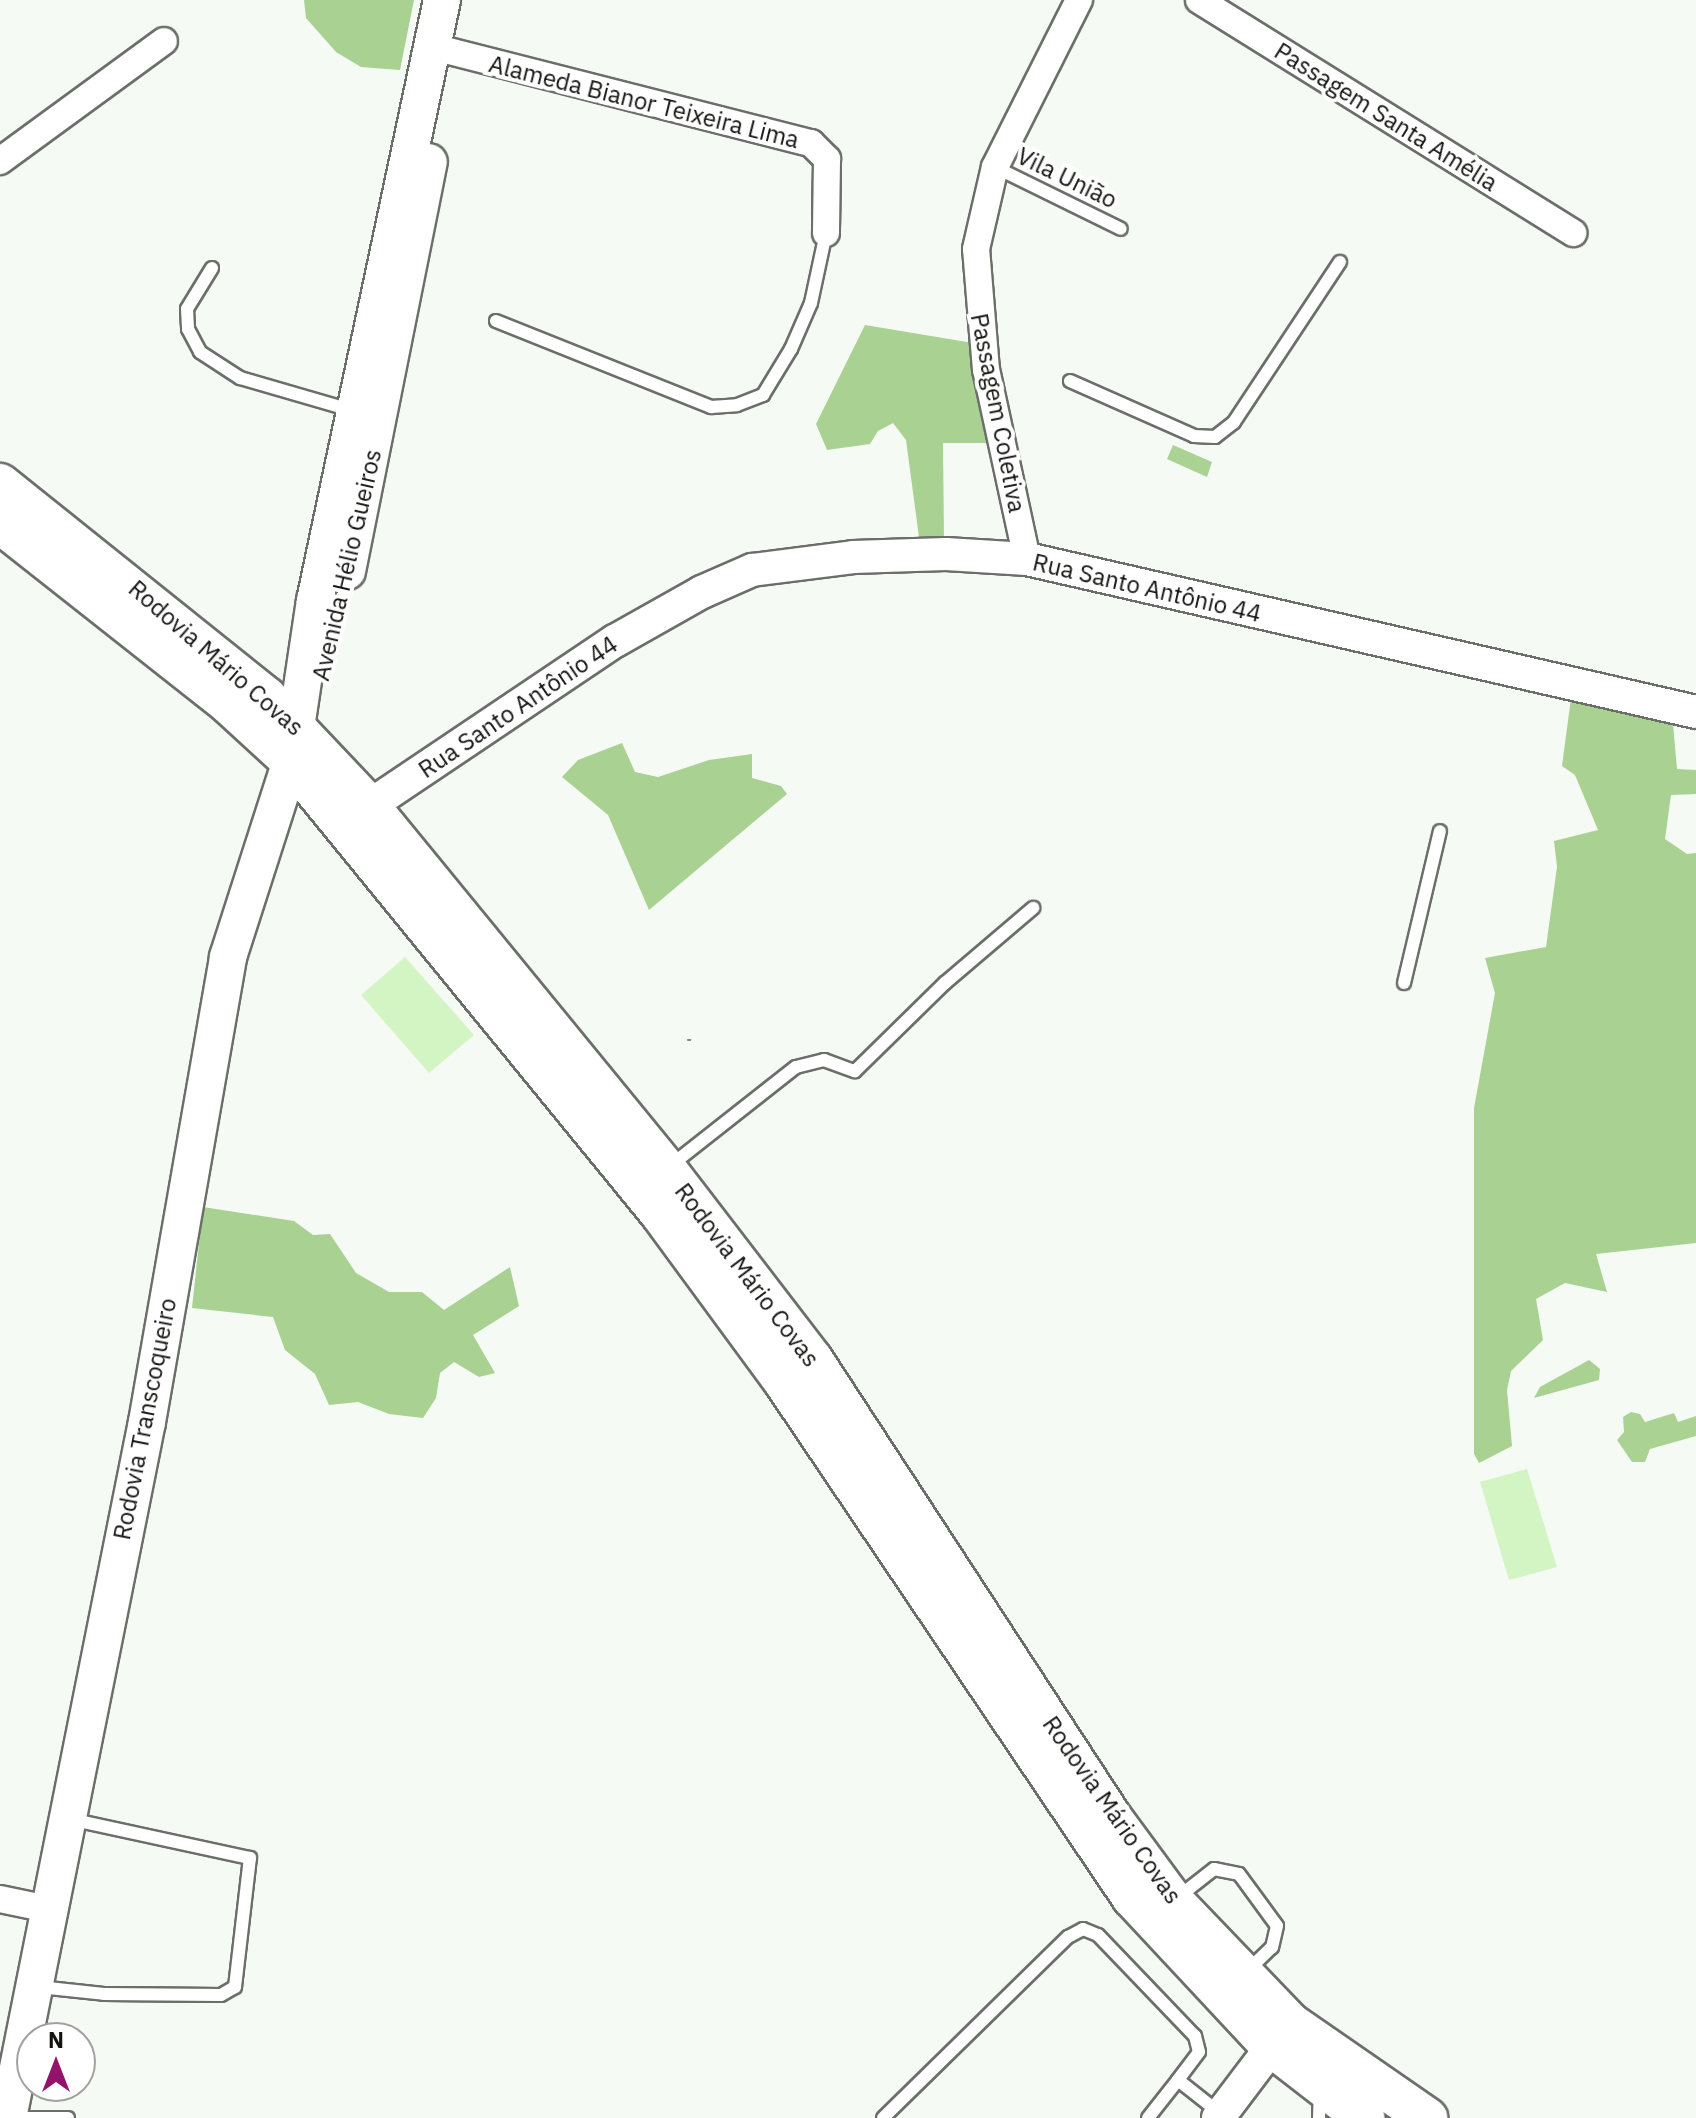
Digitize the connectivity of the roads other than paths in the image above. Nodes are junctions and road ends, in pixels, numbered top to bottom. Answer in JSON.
{"nodes":[{"id":1,"x":442,"y":0,"type":"edge"},
{"id":2,"x":459,"y":0,"type":"edge"},
{"id":3,"x":1079,"y":0,"type":"edge"},
{"id":4,"x":1199,"y":0,"type":"edge"},
{"id":5,"x":164,"y":41,"type":"dead end"},
{"id":6,"x":449,"y":51,"type":"junction"},
{"id":7,"x":0,"y":161,"type":"edge"},
{"id":8,"x":995,"y":167,"type":"junction"},
{"id":9,"x":1121,"y":229,"type":"dead end"},
{"id":10,"x":826,"y":233,"type":"joint"},
{"id":11,"x":1573,"y":233,"type":"dead end"},
{"id":12,"x":1340,"y":262,"type":"dead end"},
{"id":13,"x":212,"y":268,"type":"dead end"},
{"id":14,"x":496,"y":321,"type":"dead end"},
{"id":15,"x":1070,"y":381,"type":"dead end"},
{"id":16,"x":354,"y":411,"type":"junction"},
{"id":17,"x":0,"y":484,"type":"edge"},
{"id":18,"x":1,"y":525,"type":"edge"},
{"id":19,"x":1027,"y":559,"type":"junction"},
{"id":20,"x":1696,"y":712,"type":"edge"},
{"id":21,"x":294,"y":743,"type":"junction"},
{"id":22,"x":369,"y":806,"type":"junction"},
{"id":23,"x":1440,"y":831,"type":"dead end"},
{"id":24,"x":1033,"y":908,"type":"dead end"},
{"id":25,"x":1404,"y":983,"type":"dead end"},
{"id":26,"x":678,"y":1159,"type":"junction"},
{"id":27,"x":798,"y":1370,"type":"junction"},
{"id":28,"x":66,"y":1819,"type":"junction"},
{"id":29,"x":0,"y":1899,"type":"edge"},
{"id":30,"x":1173,"y":1901,"type":"junction"},
{"id":31,"x":48,"y":1909,"type":"junction"},
{"id":32,"x":1243,"y":1975,"type":"junction"},
{"id":33,"x":32,"y":1986,"type":"junction"},
{"id":34,"x":1280,"y":2034,"type":"junction"},
{"id":35,"x":1178,"y":2080,"type":"junction"},
{"id":36,"x":1320,"y":2102,"type":"edge"},
{"id":37,"x":1220,"y":2116,"type":"edge"},
{"id":38,"x":8,"y":2118,"type":"edge"},
{"id":39,"x":21,"y":2118,"type":"edge"},
{"id":40,"x":68,"y":2118,"type":"edge"},
{"id":41,"x":883,"y":2118,"type":"edge"},
{"id":42,"x":1148,"y":2118,"type":"edge"},
{"id":43,"x":1364,"y":2118,"type":"edge"},
{"id":44,"x":1427,"y":2118,"type":"edge"}],
"edges":[{"from":1,"to":16,"type":"main road","name":"Avenida Hélio Gueiros"},
{"from":2,"to":6,"type":"main road","name":"Avenida Hélio Gueiros"},
{"from":3,"to":8,"type":"street","name":"Passagem Coletiva"},
{"from":4,"to":11,"type":"street","name":"Passagem Santa Amélia"},
{"from":5,"to":7,"type":"street"},
{"from":6,"to":10,"type":"street","name":"Alameda Bianor Teixeira Lima"},
{"from":6,"to":21,"type":"main road","name":"Avenida Hélio Gueiros"},
{"from":8,"to":9,"type":"lane","name":"Vila União"},
{"from":8,"to":19,"type":"street","name":"Passagem Coletiva"},
{"from":10,"to":14,"type":"lane","name":"Alameda Bianor Teixeira Lima"},
{"from":12,"to":15,"type":"lane"},
{"from":13,"to":16,"type":"lane"},
{"from":16,"to":21,"type":"main road","name":"Avenida Hélio Gueiros"},
{"from":17,"to":21,"type":"main road","name":"Rodovia Mário Covas"},
{"from":18,"to":21,"type":"main road","name":"Rodovia Mário Covas"},
{"from":19,"to":20,"type":"street","name":"Rua Santo Antônio 44"},
{"from":19,"to":22,"type":"street","name":"Rua Santo Antônio 44"},
{"from":21,"to":22,"type":"main road","name":"Rodovia Mário Covas"},
{"from":21,"to":27,"type":"main road","name":"Rodovia Mário Covas"},
{"from":21,"to":28,"type":"main road","name":"Rodovia Transcoqueiro"},
{"from":22,"to":26,"type":"main road","name":"Rodovia Mário Covas"},
{"from":23,"to":25,"type":"lane"},
{"from":24,"to":26,"type":"lane"},
{"from":26,"to":27,"type":"main road","name":"Rodovia Mário Covas"},
{"from":27,"to":30,"type":"main road","name":"Rodovia Mário Covas"},
{"from":27,"to":34,"type":"main road","name":"Rodovia Mário Covas"},
{"from":28,"to":31,"type":"main road","name":"Rodovia Transcoqueiro"},
{"from":28,"to":33,"type":"lane"},
{"from":29,"to":31,"type":"street"},
{"from":30,"to":32,"type":"main road","name":"Rodovia Mário Covas"},
{"from":30,"to":32,"type":"lane"},
{"from":31,"to":33,"type":"main road","name":"Rodovia Transcoqueiro"},
{"from":32,"to":34,"type":"main road","name":"Rodovia Mário Covas"},
{"from":33,"to":38,"type":"main road","name":"Rodovia Transcoqueiro"},
{"from":34,"to":36,"type":"main road","name":"Rodovia Mário Covas"},
{"from":34,"to":37,"type":"street"},
{"from":34,"to":44,"type":"main road","name":"Rodovia Mário Covas"},
{"from":35,"to":37,"type":"lane"},
{"from":35,"to":41,"type":"lane"},
{"from":35,"to":42,"type":"lane"},
{"from":36,"to":43,"type":"main road","name":"Rodovia Mário Covas"},
{"from":39,"to":40,"type":"lane"}]}
